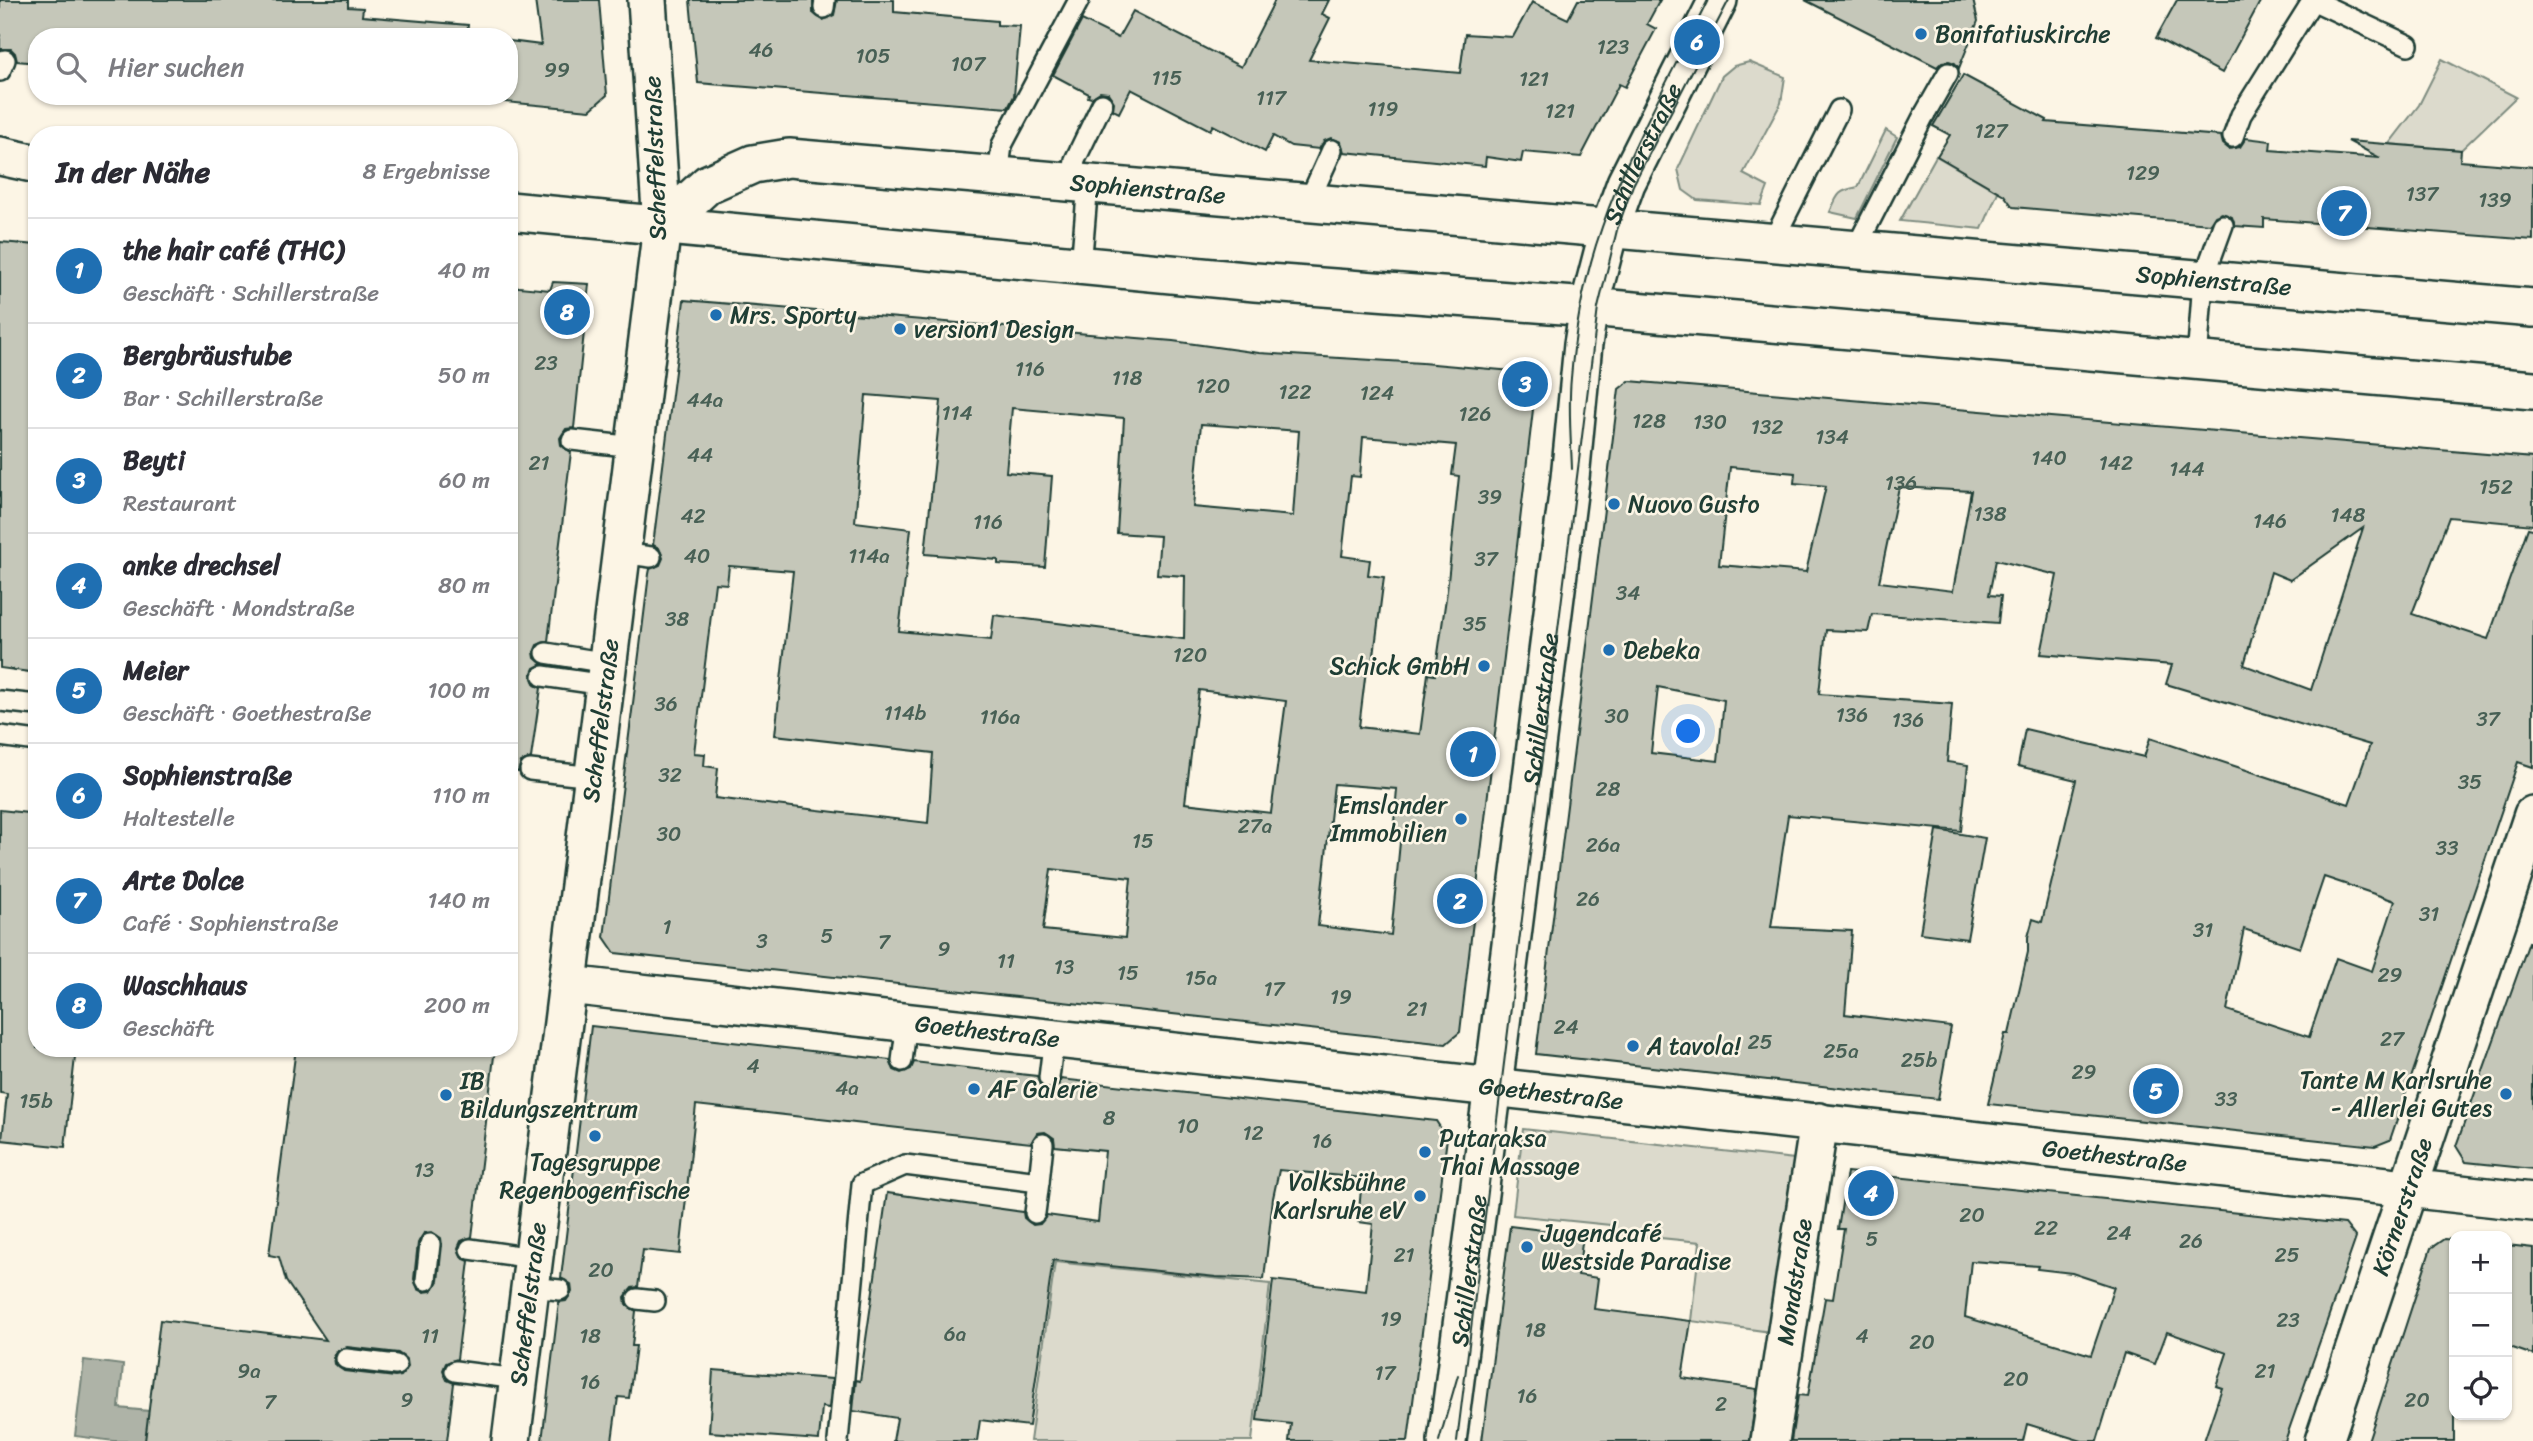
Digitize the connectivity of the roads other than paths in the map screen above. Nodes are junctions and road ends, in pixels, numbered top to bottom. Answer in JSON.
{"nodes":[{"id":1,"x":647,"y":0,"type":"edge"},
{"id":2,"x":1079,"y":0,"type":"edge"},
{"id":3,"x":1718,"y":0,"type":"edge"},
{"id":4,"x":2313,"y":0,"type":"edge"},
{"id":5,"x":2408,"y":45,"type":"dead end"},
{"id":6,"x":1948,"y":73,"type":"dead end"},
{"id":7,"x":1102,"y":104,"type":"dead end"},
{"id":8,"x":1839,"y":110,"type":"dead end"},
{"id":9,"x":2233,"y":137,"type":"dead end"},
{"id":10,"x":1332,"y":150,"type":"dead end"},
{"id":11,"x":0,"y":156,"type":"edge"},
{"id":12,"x":28,"y":162,"type":"edge"},
{"id":13,"x":998,"y":176,"type":"junction"},
{"id":14,"x":1080,"y":183,"type":"junction"},
{"id":15,"x":1308,"y":203,"type":"junction"},
{"id":16,"x":518,"y":212,"type":"edge"},
{"id":17,"x":2223,"y":225,"type":"dead end"},
{"id":18,"x":662,"y":226,"type":"junction"},
{"id":19,"x":1609,"y":230,"type":"junction"},
{"id":20,"x":1772,"y":243,"type":"junction"},
{"id":21,"x":1856,"y":250,"type":"junction"},
{"id":22,"x":1081,"y":267,"type":"junction"},
{"id":23,"x":2203,"y":280,"type":"junction"},
{"id":24,"x":1589,"y":307,"type":"junction"},
{"id":25,"x":2533,"y":308,"type":"edge"},
{"id":26,"x":2197,"y":361,"type":"junction"},
{"id":27,"x":2533,"y":390,"type":"edge"},
{"id":28,"x":572,"y":440,"type":"dead end"},
{"id":29,"x":635,"y":447,"type":"junction"},
{"id":30,"x":546,"y":653,"type":"dead end"},
{"id":31,"x":606,"y":674,"type":"junction"},
{"id":32,"x":543,"y":676,"type":"dead end"},
{"id":33,"x":0,"y":701,"type":"edge"},
{"id":34,"x":28,"y":704,"type":"edge"},
{"id":35,"x":0,"y":736,"type":"edge"},
{"id":36,"x":28,"y":740,"type":"edge"},
{"id":37,"x":530,"y":770,"type":"dead end"},
{"id":38,"x":593,"y":778,"type":"junction"},
{"id":39,"x":2533,"y":815,"type":"edge"},
{"id":40,"x":568,"y":985,"type":"junction"},
{"id":41,"x":907,"y":1022,"type":"junction"},
{"id":42,"x":1054,"y":1037,"type":"junction"},
{"id":43,"x":902,"y":1060,"type":"dead end"},
{"id":44,"x":1049,"y":1078,"type":"dead end"},
{"id":45,"x":1493,"y":1086,"type":"junction"},
{"id":46,"x":1819,"y":1122,"type":"junction"},
{"id":47,"x":1043,"y":1144,"type":"dead end"},
{"id":48,"x":1039,"y":1182,"type":"junction"},
{"id":49,"x":2407,"y":1188,"type":"junction"},
{"id":50,"x":2533,"y":1202,"type":"edge"},
{"id":51,"x":1035,"y":1213,"type":"dead end"},
{"id":52,"x":430,"y":1244,"type":"dead end"},
{"id":53,"x":470,"y":1249,"type":"dead end"},
{"id":54,"x":541,"y":1278,"type":"junction"},
{"id":55,"x":426,"y":1280,"type":"dead end"},
{"id":56,"x":346,"y":1359,"type":"dead end"},
{"id":57,"x":396,"y":1364,"type":"dead end"},
{"id":58,"x":455,"y":1371,"type":"dead end"},
{"id":59,"x":518,"y":1379,"type":"junction"},
{"id":60,"x":511,"y":1441,"type":"edge"},
{"id":61,"x":838,"y":1441,"type":"edge"},
{"id":62,"x":1447,"y":1441,"type":"edge"},
{"id":63,"x":1770,"y":1441,"type":"edge"},
{"id":64,"x":2324,"y":1441,"type":"edge"}],
"edges":[{"from":1,"to":18,"type":"street","name":"Scheffelstraße"},
{"from":2,"to":13,"type":"lane"},
{"from":3,"to":19,"type":"street","name":"Schillerstraße"},
{"from":4,"to":5,"type":"lane"},
{"from":4,"to":9,"type":"lane"},
{"from":6,"to":21,"type":"lane"},
{"from":7,"to":14,"type":"lane"},
{"from":8,"to":20,"type":"lane"},
{"from":10,"to":15,"type":"lane"},
{"from":11,"to":12,"type":"street"},
{"from":13,"to":14,"type":"street","name":"Sophienstraße"},
{"from":13,"to":18,"type":"street","name":"Sophienstraße"},
{"from":14,"to":15,"type":"street","name":"Sophienstraße"},
{"from":14,"to":22,"type":"lane"},
{"from":15,"to":19,"type":"street","name":"Sophienstraße"},
{"from":16,"to":18,"type":"street"},
{"from":17,"to":23,"type":"lane"},
{"from":18,"to":22,"type":"street"},
{"from":18,"to":29,"type":"street","name":"Scheffelstraße"},
{"from":19,"to":20,"type":"street","name":"Sophienstraße"},
{"from":19,"to":24,"type":"street","name":"Schillerstraße"},
{"from":20,"to":21,"type":"street","name":"Sophienstraße"},
{"from":21,"to":23,"type":"street","name":"Sophienstraße"},
{"from":22,"to":24,"type":"street"},
{"from":23,"to":25,"type":"street","name":"Sophienstraße"},
{"from":23,"to":26,"type":"lane"},
{"from":24,"to":26,"type":"street"},
{"from":24,"to":45,"type":"street","name":"Schillerstraße"},
{"from":26,"to":27,"type":"street"},
{"from":28,"to":29,"type":"lane"},
{"from":29,"to":31,"type":"street","name":"Scheffelstraße"},
{"from":30,"to":31,"type":"lane"},
{"from":31,"to":32,"type":"lane"},
{"from":31,"to":38,"type":"street","name":"Scheffelstraße"},
{"from":33,"to":34,"type":"lane"},
{"from":35,"to":36,"type":"lane"},
{"from":37,"to":38,"type":"lane"},
{"from":38,"to":40,"type":"street","name":"Scheffelstraße"},
{"from":39,"to":49,"type":"street","name":"Körnerstraße"},
{"from":40,"to":41,"type":"street","name":"Goethestraße"},
{"from":40,"to":54,"type":"street","name":"Scheffelstraße"},
{"from":41,"to":42,"type":"street","name":"Goethestraße"},
{"from":41,"to":43,"type":"lane"},
{"from":42,"to":44,"type":"lane"},
{"from":42,"to":45,"type":"street","name":"Goethestraße"},
{"from":45,"to":46,"type":"street","name":"Goethestraße"},
{"from":45,"to":62,"type":"street","name":"Schillerstraße"},
{"from":46,"to":49,"type":"street","name":"Goethestraße"},
{"from":46,"to":63,"type":"street","name":"Mondstraße"},
{"from":47,"to":48,"type":"lane"},
{"from":48,"to":51,"type":"lane"},
{"from":48,"to":61,"type":"lane"},
{"from":49,"to":50,"type":"street","name":"Goethestraße"},
{"from":49,"to":64,"type":"street","name":"Körnerstraße"},
{"from":52,"to":55,"type":"lane"},
{"from":53,"to":54,"type":"lane"},
{"from":54,"to":59,"type":"street","name":"Scheffelstraße"},
{"from":56,"to":57,"type":"lane"},
{"from":58,"to":59,"type":"lane"},
{"from":59,"to":60,"type":"street","name":"Scheffelstraße"}]}
